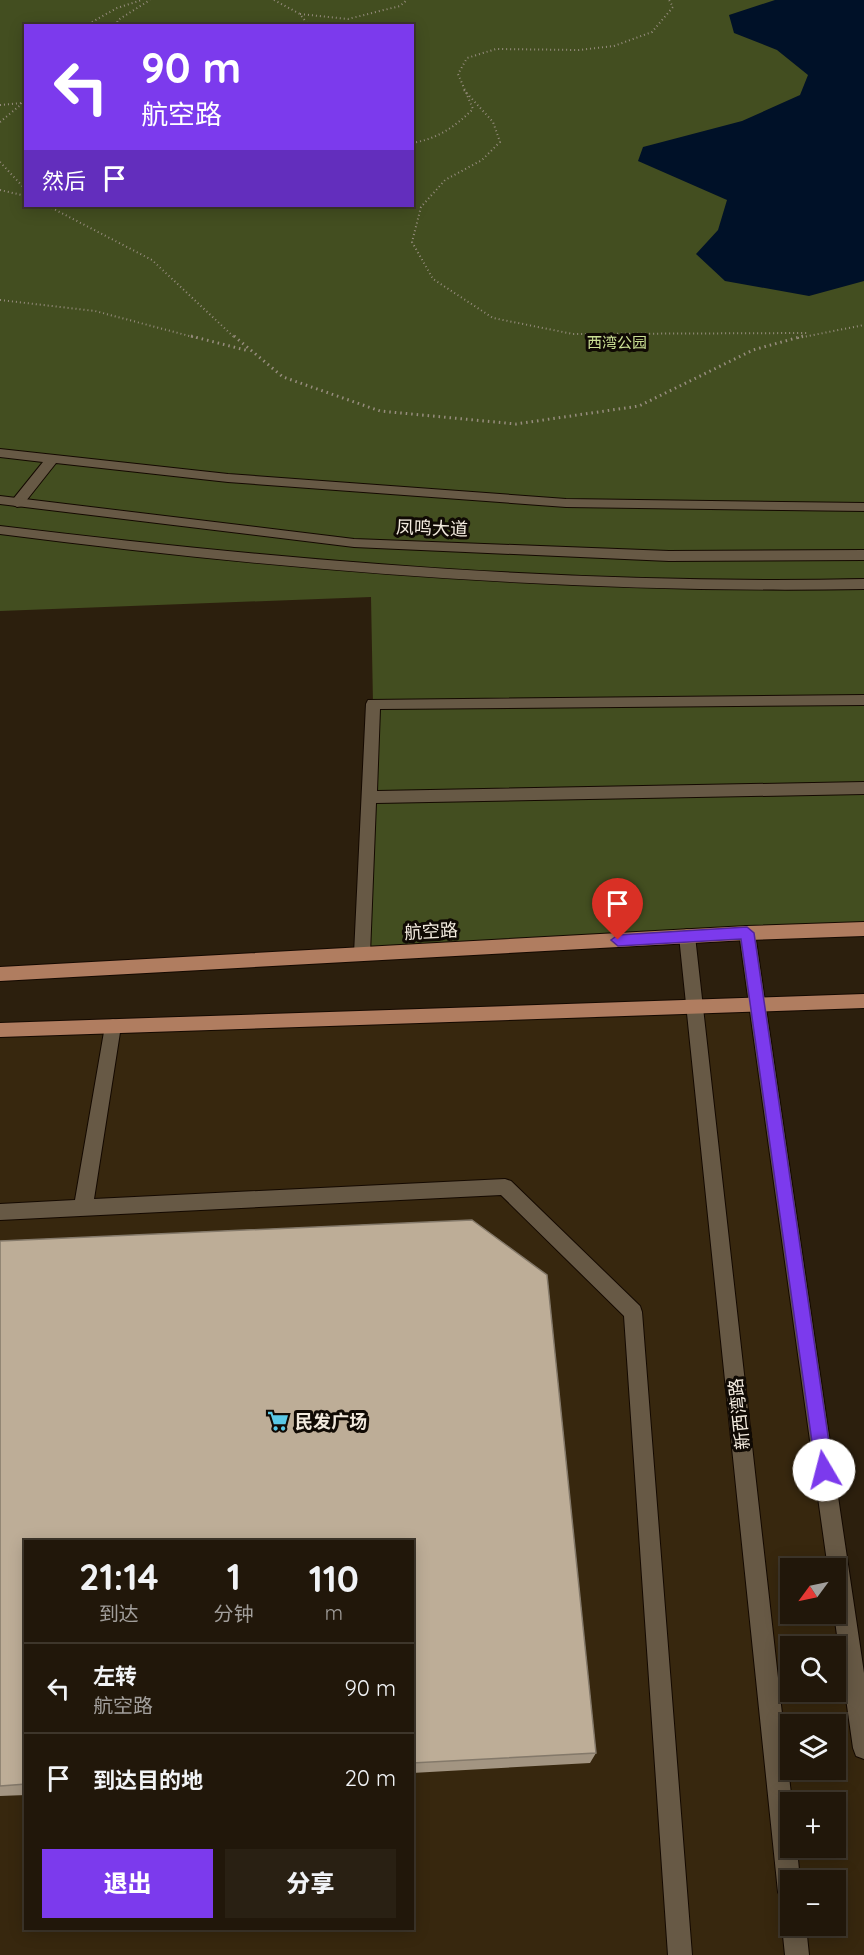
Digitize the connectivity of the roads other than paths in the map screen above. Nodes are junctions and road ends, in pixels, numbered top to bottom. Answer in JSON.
{"nodes":[{"id":1,"x":0,"y":453,"type":"edge"},
{"id":2,"x":52,"y":459,"type":"junction"},
{"id":3,"x":0,"y":500,"type":"edge"},
{"id":4,"x":17,"y":503,"type":"junction"},
{"id":5,"x":864,"y":507,"type":"edge"},
{"id":6,"x":0,"y":530,"type":"edge"},
{"id":7,"x":864,"y":555,"type":"edge"},
{"id":8,"x":864,"y":584,"type":"edge"},
{"id":9,"x":864,"y":700,"type":"edge"},
{"id":10,"x":864,"y":788,"type":"edge"},
{"id":11,"x":369,"y":797,"type":"junction"},
{"id":12,"x":864,"y":929,"type":"edge"},
{"id":13,"x":747,"y":933,"type":"junction"},
{"id":14,"x":687,"y":936,"type":"junction"},
{"id":15,"x":362,"y":954,"type":"junction"},
{"id":16,"x":0,"y":974,"type":"edge"},
{"id":17,"x":864,"y":1001,"type":"edge"},
{"id":18,"x":758,"y":1006,"type":"junction"},
{"id":19,"x":695,"y":1008,"type":"junction"},
{"id":20,"x":112,"y":1026,"type":"junction"},
{"id":21,"x":0,"y":1030,"type":"edge"},
{"id":22,"x":82,"y":1208,"type":"junction"},
{"id":23,"x":0,"y":1212,"type":"edge"},
{"id":24,"x":864,"y":1748,"type":"edge"},
{"id":25,"x":788,"y":1870,"type":"edge"},
{"id":26,"x":795,"y":1936,"type":"edge"},
{"id":27,"x":680,"y":1955,"type":"edge"},
{"id":28,"x":797,"y":1955,"type":"edge"}],
"edges":[{"from":1,"to":2,"type":"street"},
{"from":2,"to":4,"type":"street"},
{"from":2,"to":5,"type":"street"},
{"from":3,"to":4,"type":"street","name":"凤鸣大道"},
{"from":4,"to":7,"type":"street","name":"凤鸣大道"},
{"from":6,"to":8,"type":"street"},
{"from":9,"to":11,"type":"street"},
{"from":10,"to":11,"type":"street"},
{"from":11,"to":15,"type":"street"},
{"from":12,"to":13,"type":"main road","name":"航空路"},
{"from":13,"to":14,"type":"main road","name":"航空路"},
{"from":13,"to":18,"type":"street"},
{"from":14,"to":15,"type":"main road","name":"航空路"},
{"from":14,"to":19,"type":"street","name":"新西湾路"},
{"from":15,"to":16,"type":"main road","name":"航空路"},
{"from":17,"to":18,"type":"main road"},
{"from":18,"to":19,"type":"main road"},
{"from":18,"to":24,"type":"street"},
{"from":19,"to":20,"type":"main road"},
{"from":19,"to":25,"type":"street","name":"新西湾路"},
{"from":20,"to":21,"type":"main road"},
{"from":20,"to":22,"type":"street"},
{"from":22,"to":23,"type":"street"},
{"from":22,"to":27,"type":"street"},
{"from":26,"to":28,"type":"street"}]}
